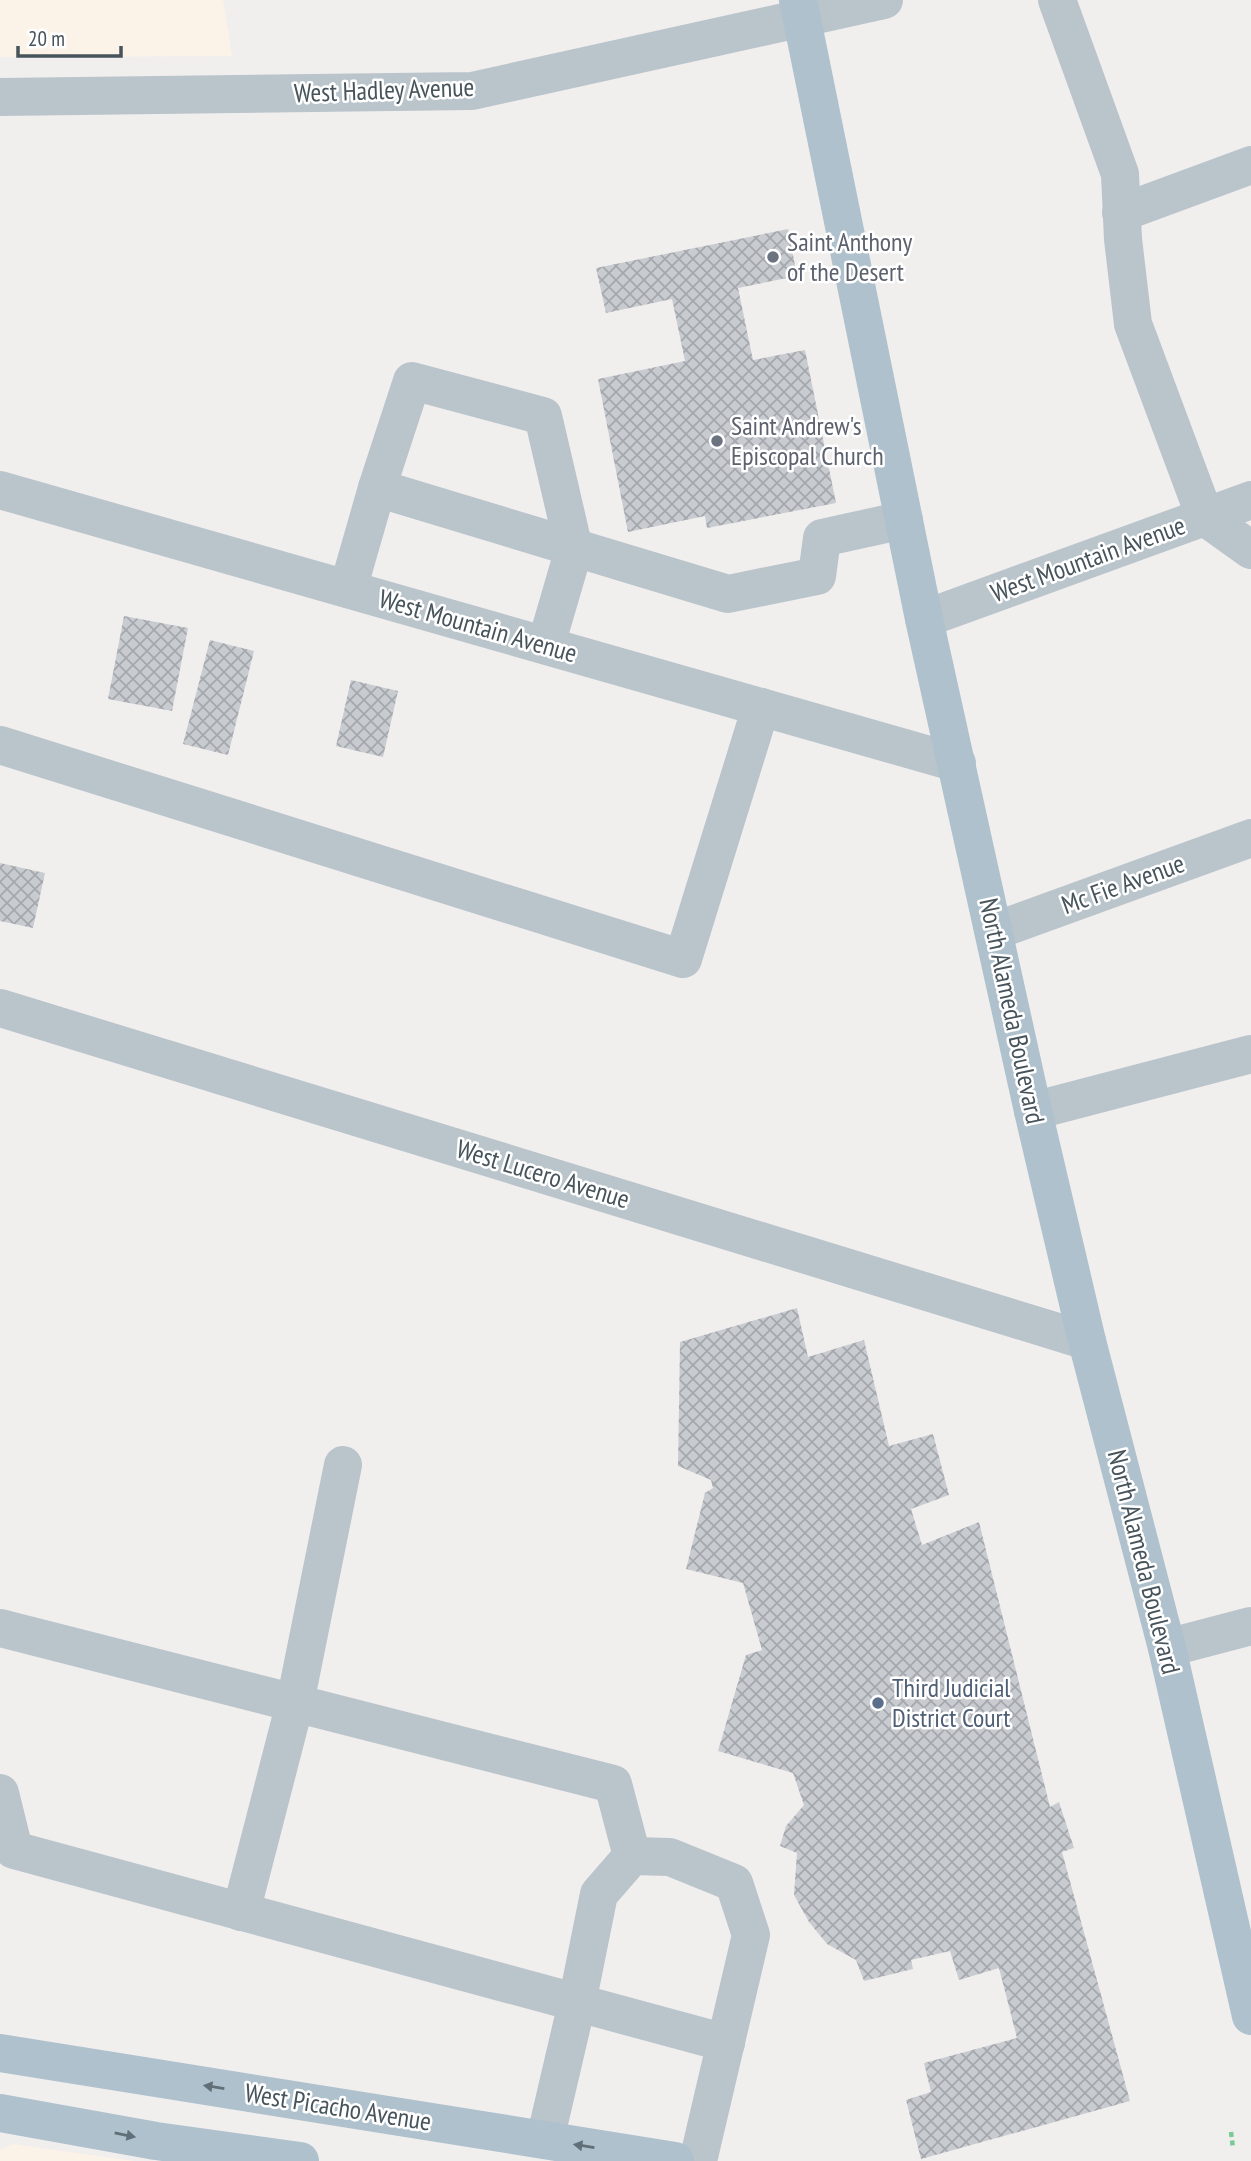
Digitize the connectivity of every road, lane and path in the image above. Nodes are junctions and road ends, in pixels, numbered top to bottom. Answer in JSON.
{"nodes":[{"id":1,"x":884,"y":0,"type":"edge"},
{"id":2,"x":1057,"y":0,"type":"edge"},
{"id":3,"x":800,"y":9,"type":"edge"},
{"id":4,"x":0,"y":97,"type":"edge"},
{"id":5,"x":1251,"y":165,"type":"edge"},
{"id":6,"x":1121,"y":213,"type":"junction"},
{"id":7,"x":377,"y":488,"type":"junction"},
{"id":8,"x":0,"y":490,"type":"edge"},
{"id":9,"x":1251,"y":500,"type":"edge"},
{"id":10,"x":1205,"y":517,"type":"junction"},
{"id":11,"x":904,"y":520,"type":"junction"},
{"id":12,"x":574,"y":549,"type":"junction"},
{"id":13,"x":1251,"y":550,"type":"edge"},
{"id":14,"x":348,"y":589,"type":"junction"},
{"id":15,"x":924,"y":619,"type":"junction"},
{"id":16,"x":546,"y":645,"type":"junction"},
{"id":17,"x":761,"y":707,"type":"junction"},
{"id":18,"x":0,"y":745,"type":"edge"},
{"id":19,"x":957,"y":763,"type":"junction"},
{"id":20,"x":1251,"y":838,"type":"edge"},
{"id":21,"x":995,"y":930,"type":"junction"},
{"id":22,"x":0,"y":1008,"type":"edge"},
{"id":23,"x":1251,"y":1054,"type":"edge"},
{"id":24,"x":1033,"y":1111,"type":"junction"},
{"id":25,"x":1087,"y":1341,"type":"junction"},
{"id":26,"x":343,"y":1465,"type":"dead end"},
{"id":27,"x":1251,"y":1626,"type":"edge"},
{"id":28,"x":0,"y":1628,"type":"edge"},
{"id":29,"x":1167,"y":1648,"type":"junction"},
{"id":30,"x":295,"y":1703,"type":"junction"},
{"id":31,"x":0,"y":1793,"type":"edge"},
{"id":32,"x":632,"y":1856,"type":"junction"},
{"id":33,"x":241,"y":1912,"type":"junction"},
{"id":34,"x":577,"y":2003,"type":"junction"},
{"id":35,"x":1251,"y":2017,"type":"edge"},
{"id":36,"x":726,"y":2043,"type":"junction"},
{"id":37,"x":0,"y":2053,"type":"edge"},
{"id":38,"x":0,"y":2113,"type":"edge"},
{"id":39,"x":58,"y":2122,"type":"junction"},
{"id":40,"x":0,"y":2126,"type":"edge"},
{"id":41,"x":1231,"y":2133,"type":"dead end"},
{"id":42,"x":545,"y":2140,"type":"junction"},
{"id":43,"x":1233,"y":2148,"type":"dead end"},
{"id":44,"x":209,"y":2155,"type":"edge"},
{"id":45,"x":300,"y":2161,"type":"edge"},
{"id":46,"x":676,"y":2161,"type":"edge"},
{"id":47,"x":698,"y":2161,"type":"edge"}],
"edges":[{"from":1,"to":3,"type":"street","name":"West Hadley Avenue"},
{"from":2,"to":6,"type":"street"},
{"from":3,"to":4,"type":"street","name":"West Hadley Avenue"},
{"from":3,"to":11,"type":"main road","name":"North Alameda Boulevard"},
{"from":5,"to":6,"type":"street"},
{"from":6,"to":10,"type":"street"},
{"from":7,"to":12,"type":"street"},
{"from":7,"to":12,"type":"street"},
{"from":7,"to":14,"type":"street"},
{"from":8,"to":14,"type":"street","name":"West Mountain Avenue"},
{"from":9,"to":10,"type":"street","name":"West Mountain Avenue"},
{"from":10,"to":13,"type":"street"},
{"from":10,"to":15,"type":"street","name":"West Mountain Avenue"},
{"from":11,"to":12,"type":"street"},
{"from":11,"to":15,"type":"main road","name":"North Alameda Boulevard"},
{"from":12,"to":16,"type":"street"},
{"from":14,"to":16,"type":"street","name":"West Mountain Avenue"},
{"from":15,"to":19,"type":"main road","name":"North Alameda Boulevard"},
{"from":16,"to":17,"type":"street","name":"West Mountain Avenue"},
{"from":17,"to":18,"type":"street"},
{"from":17,"to":19,"type":"street","name":"West Mountain Avenue"},
{"from":19,"to":21,"type":"main road","name":"North Alameda Boulevard"},
{"from":20,"to":21,"type":"street","name":"Mc Fie Avenue"},
{"from":21,"to":24,"type":"main road","name":"North Alameda Boulevard"},
{"from":22,"to":25,"type":"street","name":"West Lucero Avenue"},
{"from":23,"to":24,"type":"street"},
{"from":24,"to":25,"type":"main road","name":"North Alameda Boulevard"},
{"from":25,"to":29,"type":"main road","name":"North Alameda Boulevard"},
{"from":26,"to":30,"type":"street"},
{"from":27,"to":29,"type":"street"},
{"from":28,"to":30,"type":"street"},
{"from":29,"to":35,"type":"main road","name":"North Alameda Boulevard"},
{"from":30,"to":32,"type":"street"},
{"from":30,"to":33,"type":"street"},
{"from":31,"to":33,"type":"street"},
{"from":32,"to":34,"type":"street"},
{"from":32,"to":36,"type":"street"},
{"from":33,"to":34,"type":"street"},
{"from":34,"to":36,"type":"street"},
{"from":34,"to":42,"type":"street"},
{"from":36,"to":47,"type":"street"},
{"from":42,"to":37,"type":"main road","name":"West Picacho Avenue","one_way":true},
{"from":38,"to":39,"type":"main road"},
{"from":39,"to":40,"type":"main road"},
{"from":39,"to":44,"type":"main road","one_way":true},
{"from":41,"to":43,"type":"path"},
{"from":46,"to":42,"type":"main road","name":"West Picacho Avenue","one_way":true},
{"from":44,"to":45,"type":"main road"}]}
